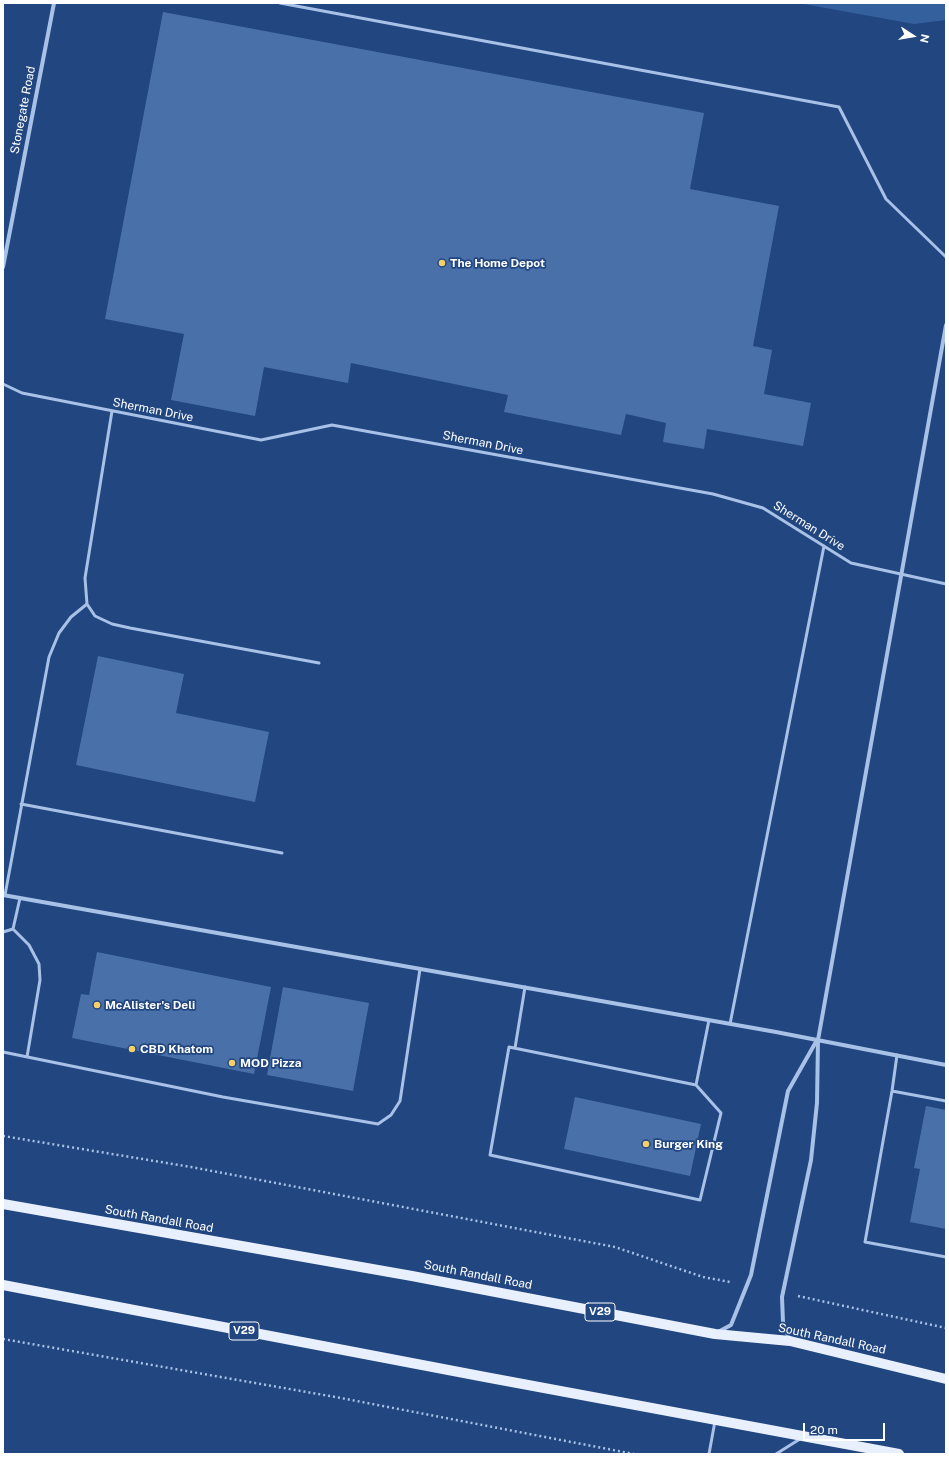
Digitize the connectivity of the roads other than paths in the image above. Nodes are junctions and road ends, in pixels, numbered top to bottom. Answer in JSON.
{"nodes":[{"id":1,"x":54,"y":3,"type":"edge"},
{"id":2,"x":280,"y":3,"type":"edge"},
{"id":3,"x":946,"y":257,"type":"edge"},
{"id":4,"x":3,"y":267,"type":"edge"},
{"id":5,"x":946,"y":325,"type":"edge"},
{"id":6,"x":3,"y":384,"type":"edge"},
{"id":7,"x":112,"y":411,"type":"junction"},
{"id":8,"x":824,"y":546,"type":"junction"},
{"id":9,"x":901,"y":575,"type":"junction"},
{"id":10,"x":946,"y":584,"type":"edge"},
{"id":11,"x":87,"y":604,"type":"junction"},
{"id":12,"x":319,"y":663,"type":"dead end"},
{"id":13,"x":21,"y":804,"type":"junction"},
{"id":14,"x":282,"y":853,"type":"dead end"},
{"id":15,"x":4,"y":895,"type":"edge"},
{"id":16,"x":20,"y":898,"type":"junction"},
{"id":17,"x":13,"y":929,"type":"junction"},
{"id":18,"x":3,"y":932,"type":"edge"},
{"id":19,"x":420,"y":969,"type":"junction"},
{"id":20,"x":525,"y":987,"type":"junction"},
{"id":21,"x":709,"y":1020,"type":"junction"},
{"id":22,"x":730,"y":1024,"type":"junction"},
{"id":23,"x":818,"y":1040,"type":"junction"},
{"id":24,"x":515,"y":1048,"type":"junction"},
{"id":25,"x":3,"y":1052,"type":"edge"},
{"id":26,"x":897,"y":1054,"type":"junction"},
{"id":27,"x":27,"y":1057,"type":"junction"},
{"id":28,"x":946,"y":1064,"type":"edge"},
{"id":29,"x":696,"y":1085,"type":"junction"},
{"id":30,"x":892,"y":1091,"type":"junction"},
{"id":31,"x":946,"y":1101,"type":"edge"},
{"id":32,"x":3,"y":1204,"type":"edge"},
{"id":33,"x":946,"y":1257,"type":"edge"},
{"id":34,"x":3,"y":1285,"type":"edge"},
{"id":35,"x":715,"y":1334,"type":"junction"},
{"id":36,"x":790,"y":1341,"type":"junction"},
{"id":37,"x":946,"y":1379,"type":"edge"},
{"id":38,"x":716,"y":1419,"type":"junction"},
{"id":39,"x":804,"y":1436,"type":"junction"},
{"id":40,"x":709,"y":1454,"type":"edge"},
{"id":41,"x":776,"y":1454,"type":"edge"},
{"id":42,"x":899,"y":1454,"type":"edge"}],
"edges":[{"from":1,"to":4,"type":"street","name":"Stonegate Road"},
{"from":2,"to":3,"type":"lane"},
{"from":5,"to":9,"type":"street"},
{"from":6,"to":7,"type":"lane","name":"Sherman Drive"},
{"from":7,"to":8,"type":"lane","name":"Sherman Drive"},
{"from":7,"to":11,"type":"lane"},
{"from":8,"to":9,"type":"lane","name":"Sherman Drive"},
{"from":8,"to":22,"type":"lane"},
{"from":9,"to":10,"type":"lane","name":"Sherman Drive"},
{"from":9,"to":23,"type":"street"},
{"from":11,"to":12,"type":"lane"},
{"from":11,"to":13,"type":"lane"},
{"from":13,"to":14,"type":"lane"},
{"from":13,"to":15,"type":"lane"},
{"from":15,"to":16,"type":"street"},
{"from":16,"to":17,"type":"lane"},
{"from":16,"to":19,"type":"street"},
{"from":17,"to":18,"type":"lane"},
{"from":17,"to":27,"type":"lane"},
{"from":19,"to":20,"type":"street"},
{"from":19,"to":27,"type":"lane"},
{"from":20,"to":21,"type":"street"},
{"from":20,"to":24,"type":"lane"},
{"from":21,"to":22,"type":"street"},
{"from":21,"to":29,"type":"lane"},
{"from":22,"to":23,"type":"street"},
{"from":23,"to":26,"type":"street"},
{"from":23,"to":35,"type":"street"},
{"from":23,"to":36,"type":"street"},
{"from":24,"to":29,"type":"lane"},
{"from":24,"to":29,"type":"lane"},
{"from":25,"to":27,"type":"lane"},
{"from":26,"to":28,"type":"street"},
{"from":26,"to":30,"type":"lane"},
{"from":30,"to":31,"type":"lane"},
{"from":30,"to":33,"type":"lane"},
{"from":32,"to":35,"type":"main road","name":"South Randall Road","number":"V29"},
{"from":34,"to":38,"type":"main road","number":"V29"},
{"from":35,"to":36,"type":"main road","name":"South Randall Road","number":"V29"},
{"from":36,"to":37,"type":"main road","name":"South Randall Road","number":"V29"},
{"from":38,"to":39,"type":"main road","number":"V29"},
{"from":38,"to":40,"type":"lane"},
{"from":39,"to":41,"type":"lane"},
{"from":39,"to":42,"type":"main road","number":"V29"}]}
